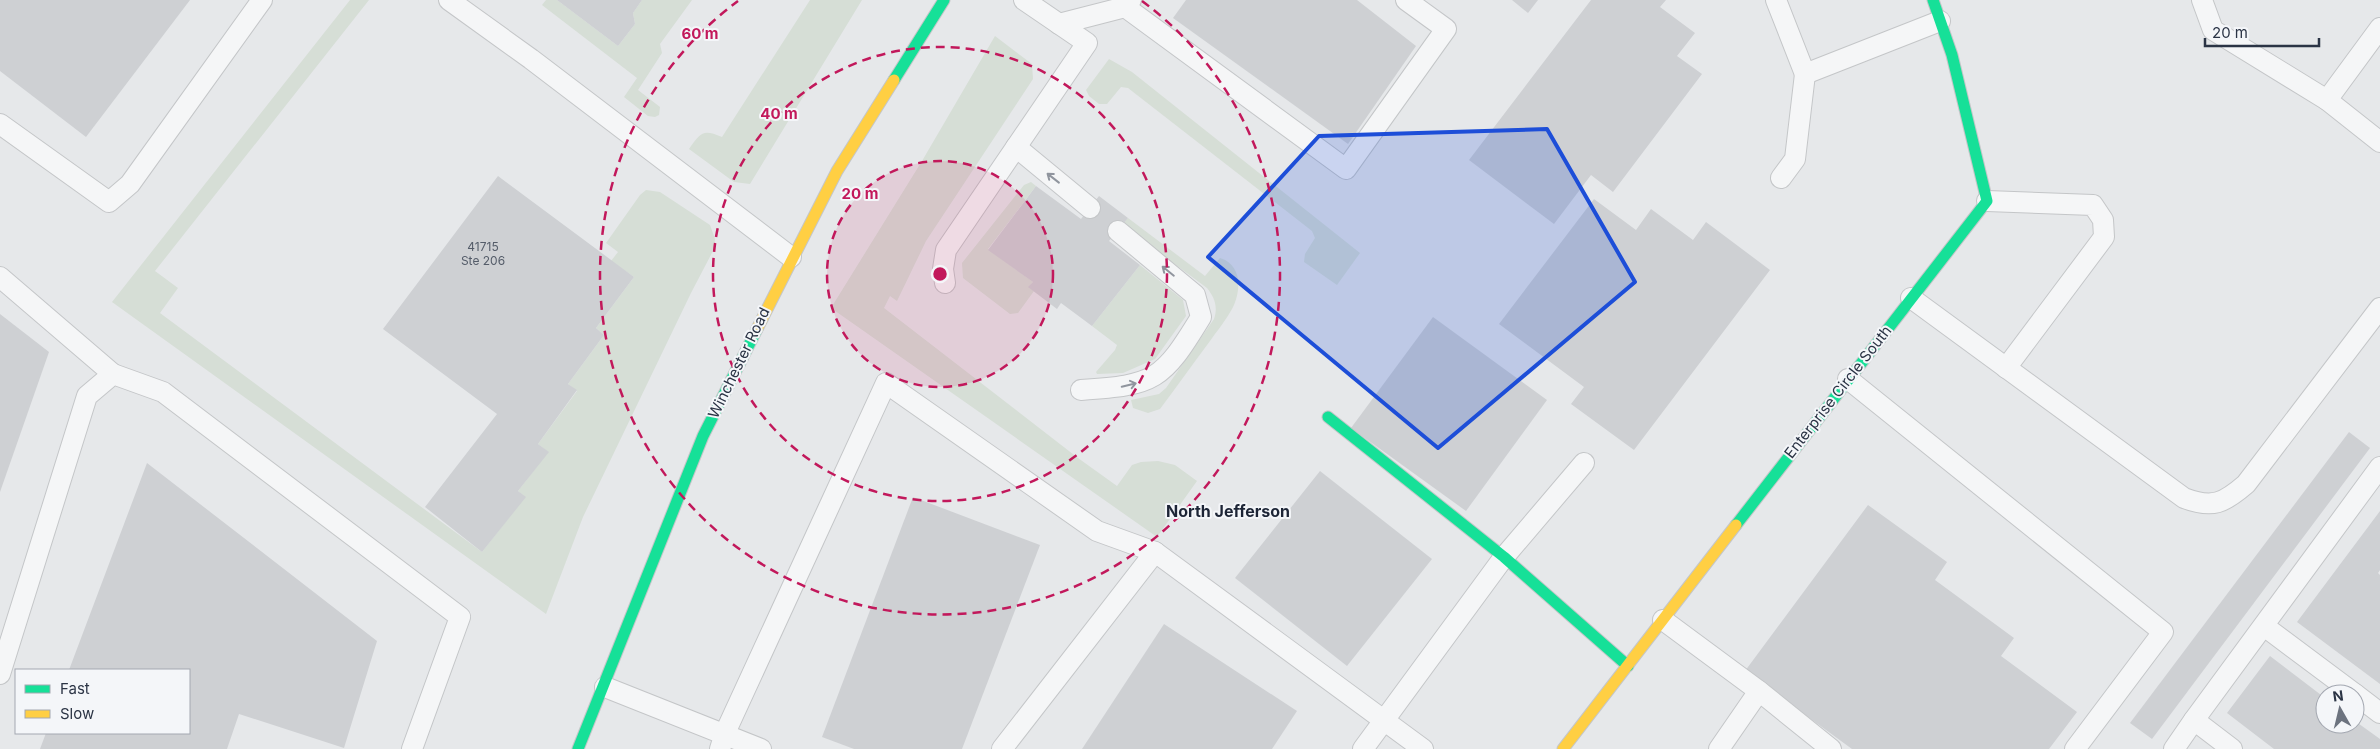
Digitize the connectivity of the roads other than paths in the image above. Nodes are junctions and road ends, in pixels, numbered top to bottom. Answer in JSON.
{"nodes":[{"id":1,"x":262,"y":0,"type":"edge"},
{"id":2,"x":449,"y":0,"type":"edge"},
{"id":3,"x":944,"y":0,"type":"edge"},
{"id":4,"x":1024,"y":0,"type":"edge"},
{"id":5,"x":1406,"y":0,"type":"edge"},
{"id":6,"x":1776,"y":0,"type":"edge"},
{"id":7,"x":1933,"y":0,"type":"edge"},
{"id":8,"x":2202,"y":0,"type":"edge"},
{"id":9,"x":1128,"y":4,"type":"edge"},
{"id":10,"x":1940,"y":21,"type":"junction"},
{"id":11,"x":1059,"y":24,"type":"junction"},
{"id":12,"x":2380,"y":28,"type":"edge"},
{"id":13,"x":1805,"y":74,"type":"junction"},
{"id":14,"x":2326,"y":100,"type":"junction"},
{"id":15,"x":0,"y":124,"type":"edge"},
{"id":16,"x":2380,"y":142,"type":"edge"},
{"id":17,"x":1016,"y":147,"type":"junction"},
{"id":18,"x":1781,"y":178,"type":"dead end"},
{"id":19,"x":1987,"y":201,"type":"junction"},
{"id":20,"x":1090,"y":208,"type":"dead end"},
{"id":21,"x":1118,"y":231,"type":"dead end"},
{"id":22,"x":791,"y":257,"type":"junction"},
{"id":23,"x":0,"y":277,"type":"edge"},
{"id":24,"x":945,"y":283,"type":"dead end"},
{"id":25,"x":1911,"y":298,"type":"junction"},
{"id":26,"x":2380,"y":308,"type":"edge"},
{"id":27,"x":2006,"y":368,"type":"junction"},
{"id":28,"x":113,"y":374,"type":"junction"},
{"id":29,"x":1848,"y":379,"type":"junction"},
{"id":30,"x":1081,"y":390,"type":"dead end"},
{"id":31,"x":1328,"y":417,"type":"dead end"},
{"id":32,"x":1584,"y":463,"type":"dead end"},
{"id":33,"x":2380,"y":467,"type":"edge"},
{"id":34,"x":1154,"y":552,"type":"junction"},
{"id":35,"x":1504,"y":556,"type":"junction"},
{"id":36,"x":1663,"y":620,"type":"junction"},
{"id":37,"x":2264,"y":626,"type":"junction"},
{"id":38,"x":1628,"y":666,"type":"junction"},
{"id":39,"x":0,"y":674,"type":"edge"},
{"id":40,"x":2342,"y":684,"type":"edge"},
{"id":41,"x":604,"y":687,"type":"junction"},
{"id":42,"x":1759,"y":692,"type":"junction"},
{"id":43,"x":2365,"y":702,"type":"edge"},
{"id":44,"x":2380,"y":713,"type":"edge"},
{"id":45,"x":1384,"y":720,"type":"junction"},
{"id":46,"x":2194,"y":720,"type":"junction"},
{"id":47,"x":722,"y":741,"type":"edge"},
{"id":48,"x":412,"y":749,"type":"edge"},
{"id":49,"x":578,"y":749,"type":"edge"},
{"id":50,"x":761,"y":749,"type":"edge"},
{"id":51,"x":1002,"y":749,"type":"edge"},
{"id":52,"x":1363,"y":749,"type":"edge"},
{"id":53,"x":1423,"y":749,"type":"edge"},
{"id":54,"x":1563,"y":749,"type":"edge"},
{"id":55,"x":1719,"y":749,"type":"edge"},
{"id":56,"x":1832,"y":749,"type":"edge"},
{"id":57,"x":2075,"y":749,"type":"edge"},
{"id":58,"x":2174,"y":749,"type":"edge"},
{"id":59,"x":2232,"y":749,"type":"edge"}],
"edges":[{"from":1,"to":15,"type":"lane"},
{"from":2,"to":22,"type":"lane"},
{"from":3,"to":22,"type":"street","name":"Winchester Road"},
{"from":4,"to":11,"type":"lane"},
{"from":5,"to":9,"type":"lane"},
{"from":6,"to":13,"type":"lane"},
{"from":7,"to":10,"type":"street"},
{"from":8,"to":14,"type":"lane"},
{"from":9,"to":11,"type":"lane"},
{"from":10,"to":13,"type":"lane"},
{"from":10,"to":19,"type":"street"},
{"from":11,"to":17,"type":"lane"},
{"from":12,"to":14,"type":"lane"},
{"from":13,"to":18,"type":"lane"},
{"from":14,"to":16,"type":"lane"},
{"from":20,"to":17,"type":"lane","one_way":true},
{"from":17,"to":24,"type":"lane"},
{"from":19,"to":25,"type":"street","name":"Enterprise Circle South"},
{"from":19,"to":27,"type":"lane"},
{"from":30,"to":21,"type":"lane","one_way":true},
{"from":22,"to":41,"type":"street","name":"Winchester Road"},
{"from":23,"to":28,"type":"lane"},
{"from":25,"to":27,"type":"lane"},
{"from":25,"to":29,"type":"street","name":"Enterprise Circle South"},
{"from":26,"to":27,"type":"lane"},
{"from":28,"to":39,"type":"lane"},
{"from":28,"to":48,"type":"lane"},
{"from":29,"to":36,"type":"street","name":"Enterprise Circle South"},
{"from":29,"to":57,"type":"lane"},
{"from":31,"to":35,"type":"street"},
{"from":32,"to":35,"type":"lane"},
{"from":33,"to":37,"type":"lane"},
{"from":34,"to":45,"type":"lane"},
{"from":34,"to":47,"type":"lane"},
{"from":34,"to":51,"type":"lane"},
{"from":35,"to":38,"type":"street"},
{"from":35,"to":45,"type":"lane"},
{"from":36,"to":38,"type":"street","name":"Enterprise Circle South"},
{"from":36,"to":42,"type":"lane"},
{"from":37,"to":40,"type":"lane"},
{"from":37,"to":46,"type":"lane"},
{"from":38,"to":54,"type":"street","name":"Enterprise Circle South"},
{"from":41,"to":47,"type":"lane"},
{"from":41,"to":49,"type":"street","name":"Winchester Road"},
{"from":42,"to":55,"type":"lane"},
{"from":42,"to":56,"type":"lane"},
{"from":43,"to":44,"type":"lane"},
{"from":45,"to":52,"type":"lane"},
{"from":45,"to":53,"type":"lane"},
{"from":46,"to":58,"type":"lane"},
{"from":46,"to":59,"type":"lane"},
{"from":47,"to":50,"type":"lane"}]}
